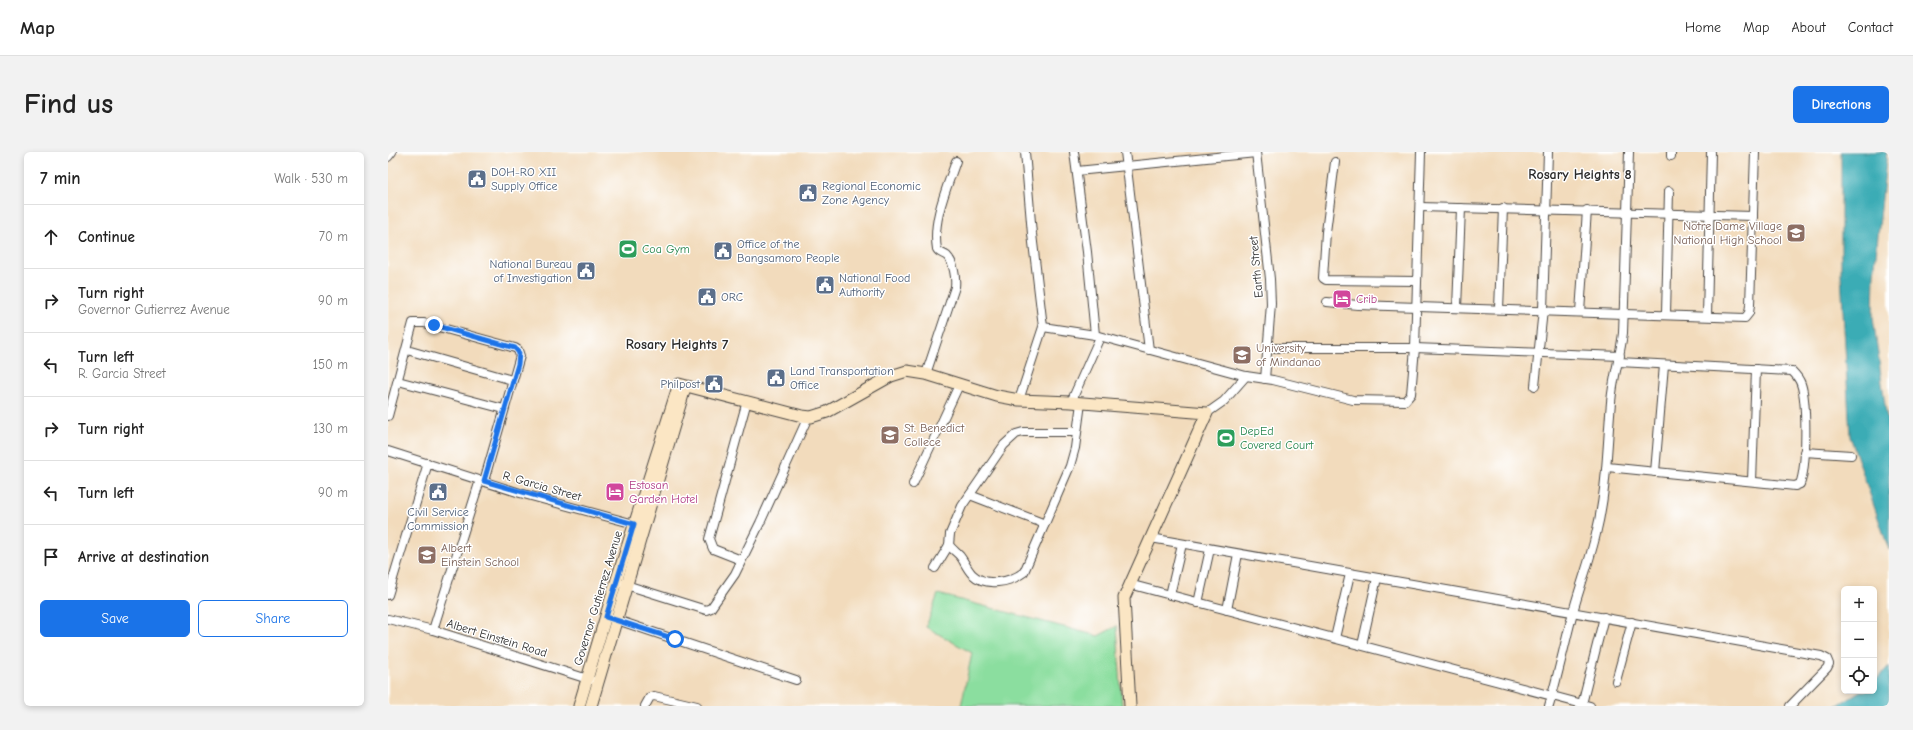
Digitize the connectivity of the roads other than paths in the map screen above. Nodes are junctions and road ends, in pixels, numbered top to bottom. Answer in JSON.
{"nodes":[{"id":1,"x":392,"y":152,"type":"edge"},
{"id":2,"x":1025,"y":152,"type":"edge"},
{"id":3,"x":1074,"y":152,"type":"edge"},
{"id":4,"x":1125,"y":152,"type":"edge"},
{"id":5,"x":1256,"y":152,"type":"edge"},
{"id":6,"x":1422,"y":152,"type":"edge"},
{"id":7,"x":1548,"y":152,"type":"edge"},
{"id":8,"x":1629,"y":152,"type":"edge"},
{"id":9,"x":1711,"y":152,"type":"edge"},
{"id":10,"x":1755,"y":152,"type":"edge"},
{"id":11,"x":388,"y":156,"type":"edge"},
{"id":12,"x":956,"y":161,"type":"dead end"},
{"id":13,"x":1335,"y":162,"type":"dead end"},
{"id":14,"x":1126,"y":165,"type":"junction"},
{"id":15,"x":1077,"y":171,"type":"junction"},
{"id":16,"x":1669,"y":191,"type":"dead end"},
{"id":17,"x":1420,"y":207,"type":"junction"},
{"id":18,"x":1461,"y":208,"type":"junction"},
{"id":19,"x":1503,"y":208,"type":"junction"},
{"id":20,"x":1547,"y":209,"type":"junction"},
{"id":21,"x":1587,"y":210,"type":"junction"},
{"id":22,"x":1628,"y":211,"type":"junction"},
{"id":23,"x":1668,"y":213,"type":"junction"},
{"id":24,"x":1710,"y":214,"type":"junction"},
{"id":25,"x":1753,"y":216,"type":"junction"},
{"id":26,"x":1417,"y":281,"type":"junction"},
{"id":27,"x":1327,"y":302,"type":"dead end"},
{"id":28,"x":1417,"y":307,"type":"junction"},
{"id":29,"x":1457,"y":308,"type":"junction"},
{"id":30,"x":1499,"y":309,"type":"junction"},
{"id":31,"x":1543,"y":310,"type":"junction"},
{"id":32,"x":1580,"y":312,"type":"junction"},
{"id":33,"x":1624,"y":313,"type":"junction"},
{"id":34,"x":1666,"y":314,"type":"junction"},
{"id":35,"x":1708,"y":316,"type":"junction"},
{"id":36,"x":1043,"y":327,"type":"junction"},
{"id":37,"x":1098,"y":336,"type":"junction"},
{"id":38,"x":1269,"y":348,"type":"junction"},
{"id":39,"x":1415,"y":348,"type":"junction"},
{"id":40,"x":407,"y":350,"type":"junction"},
{"id":41,"x":1149,"y":350,"type":"junction"},
{"id":42,"x":1540,"y":352,"type":"junction"},
{"id":43,"x":1619,"y":359,"type":"junction"},
{"id":44,"x":1664,"y":365,"type":"junction"},
{"id":45,"x":1756,"y":369,"type":"junction"},
{"id":46,"x":926,"y":374,"type":"junction"},
{"id":47,"x":1246,"y":376,"type":"junction"},
{"id":48,"x":1265,"y":379,"type":"junction"},
{"id":49,"x":512,"y":380,"type":"junction"},
{"id":50,"x":398,"y":381,"type":"junction"},
{"id":51,"x":959,"y":385,"type":"junction"},
{"id":52,"x":1535,"y":386,"type":"dead end"},
{"id":53,"x":1019,"y":400,"type":"junction"},
{"id":54,"x":747,"y":402,"type":"junction"},
{"id":55,"x":1076,"y":402,"type":"junction"},
{"id":56,"x":504,"y":409,"type":"junction"},
{"id":57,"x":1207,"y":413,"type":"junction"},
{"id":58,"x":388,"y":416,"type":"edge"},
{"id":59,"x":808,"y":417,"type":"junction"},
{"id":60,"x":1076,"y":432,"type":"junction"},
{"id":61,"x":388,"y":451,"type":"edge"},
{"id":62,"x":1804,"y":452,"type":"junction"},
{"id":63,"x":1851,"y":455,"type":"dead end"},
{"id":64,"x":428,"y":463,"type":"junction"},
{"id":65,"x":1607,"y":467,"type":"junction"},
{"id":66,"x":1655,"y":472,"type":"junction"},
{"id":67,"x":482,"y":480,"type":"junction"},
{"id":68,"x":1752,"y":481,"type":"junction"},
{"id":69,"x":913,"y":484,"type":"dead end"},
{"id":70,"x":970,"y":495,"type":"junction"},
{"id":71,"x":1045,"y":524,"type":"junction"},
{"id":72,"x":640,"y":525,"type":"junction"},
{"id":73,"x":1151,"y":538,"type":"junction"},
{"id":74,"x":1182,"y":544,"type":"junction"},
{"id":75,"x":948,"y":545,"type":"junction"},
{"id":76,"x":1210,"y":549,"type":"junction"},
{"id":77,"x":1238,"y":554,"type":"junction"},
{"id":78,"x":741,"y":560,"type":"junction"},
{"id":79,"x":935,"y":568,"type":"dead end"},
{"id":80,"x":1350,"y":574,"type":"junction"},
{"id":81,"x":1377,"y":578,"type":"junction"},
{"id":82,"x":616,"y":582,"type":"junction"},
{"id":83,"x":1129,"y":584,"type":"junction"},
{"id":84,"x":628,"y":585,"type":"junction"},
{"id":85,"x":388,"y":595,"type":"edge"},
{"id":86,"x":1170,"y":595,"type":"junction"},
{"id":87,"x":1198,"y":603,"type":"junction"},
{"id":88,"x":1227,"y":610,"type":"junction"},
{"id":89,"x":1573,"y":612,"type":"junction"},
{"id":90,"x":1604,"y":617,"type":"junction"},
{"id":91,"x":611,"y":618,"type":"junction"},
{"id":92,"x":388,"y":619,"type":"edge"},
{"id":93,"x":1632,"y":622,"type":"junction"},
{"id":94,"x":433,"y":630,"type":"junction"},
{"id":95,"x":1335,"y":638,"type":"junction"},
{"id":96,"x":1362,"y":645,"type":"junction"},
{"id":97,"x":587,"y":679,"type":"junction"},
{"id":98,"x":796,"y":680,"type":"dead end"},
{"id":99,"x":1616,"y":681,"type":"dead end"},
{"id":100,"x":598,"y":682,"type":"junction"},
{"id":101,"x":1552,"y":695,"type":"junction"},
{"id":102,"x":1582,"y":704,"type":"junction"},
{"id":103,"x":691,"y":705,"type":"edge"},
{"id":104,"x":579,"y":706,"type":"edge"},
{"id":105,"x":591,"y":706,"type":"edge"},
{"id":106,"x":645,"y":706,"type":"edge"},
{"id":107,"x":1130,"y":706,"type":"edge"},
{"id":108,"x":1549,"y":706,"type":"edge"},
{"id":109,"x":1590,"y":706,"type":"edge"},
{"id":110,"x":1790,"y":706,"type":"edge"}],
"edges":[{"from":1,"to":11,"type":"street"},
{"from":2,"to":36,"type":"street"},
{"from":3,"to":15,"type":"street"},
{"from":4,"to":14,"type":"street"},
{"from":5,"to":14,"type":"street"},
{"from":5,"to":38,"type":"street","name":"Earth Street"},
{"from":6,"to":17,"type":"street"},
{"from":7,"to":20,"type":"street"},
{"from":8,"to":22,"type":"street"},
{"from":9,"to":24,"type":"street"},
{"from":10,"to":25,"type":"street"},
{"from":12,"to":46,"type":"street"},
{"from":13,"to":26,"type":"street"},
{"from":14,"to":15,"type":"street"},
{"from":14,"to":41,"type":"street"},
{"from":15,"to":37,"type":"street"},
{"from":16,"to":23,"type":"street"},
{"from":17,"to":18,"type":"street"},
{"from":17,"to":26,"type":"street"},
{"from":18,"to":19,"type":"street"},
{"from":18,"to":29,"type":"street"},
{"from":19,"to":20,"type":"street"},
{"from":19,"to":30,"type":"street"},
{"from":20,"to":21,"type":"street"},
{"from":20,"to":31,"type":"street"},
{"from":21,"to":22,"type":"street"},
{"from":21,"to":32,"type":"street"},
{"from":22,"to":23,"type":"street"},
{"from":22,"to":33,"type":"street"},
{"from":23,"to":24,"type":"street"},
{"from":23,"to":34,"type":"street"},
{"from":24,"to":25,"type":"street"},
{"from":24,"to":35,"type":"street"},
{"from":25,"to":35,"type":"street"},
{"from":26,"to":28,"type":"street"},
{"from":27,"to":28,"type":"street"},
{"from":28,"to":29,"type":"street"},
{"from":28,"to":39,"type":"street"},
{"from":29,"to":30,"type":"street"},
{"from":30,"to":31,"type":"street"},
{"from":31,"to":32,"type":"street"},
{"from":31,"to":42,"type":"street"},
{"from":32,"to":33,"type":"street"},
{"from":33,"to":34,"type":"street"},
{"from":33,"to":43,"type":"street"},
{"from":34,"to":35,"type":"street"},
{"from":36,"to":37,"type":"street"},
{"from":36,"to":53,"type":"street"},
{"from":37,"to":41,"type":"street"},
{"from":37,"to":55,"type":"street"},
{"from":38,"to":39,"type":"street"},
{"from":38,"to":48,"type":"street","name":"Earth Street"},
{"from":39,"to":42,"type":"street"},
{"from":39,"to":48,"type":"street"},
{"from":40,"to":49,"type":"street"},
{"from":40,"to":49,"type":"street"},
{"from":40,"to":50,"type":"street"},
{"from":41,"to":47,"type":"street"},
{"from":42,"to":43,"type":"street"},
{"from":42,"to":52,"type":"street"},
{"from":43,"to":44,"type":"street"},
{"from":43,"to":65,"type":"street"},
{"from":44,"to":45,"type":"street"},
{"from":44,"to":66,"type":"street"},
{"from":45,"to":62,"type":"street"},
{"from":45,"to":68,"type":"street"},
{"from":46,"to":51,"type":"street"},
{"from":46,"to":59,"type":"street"},
{"from":47,"to":48,"type":"street"},
{"from":47,"to":57,"type":"street"},
{"from":49,"to":56,"type":"street"},
{"from":50,"to":56,"type":"street"},
{"from":50,"to":58,"type":"street"},
{"from":51,"to":53,"type":"street"},
{"from":51,"to":69,"type":"street"},
{"from":53,"to":55,"type":"street"},
{"from":54,"to":59,"type":"street"},
{"from":54,"to":72,"type":"street","name":"Governor Gutierrez Avenue"},
{"from":54,"to":78,"type":"street"},
{"from":55,"to":57,"type":"street"},
{"from":55,"to":60,"type":"street"},
{"from":56,"to":67,"type":"street"},
{"from":57,"to":73,"type":"street"},
{"from":59,"to":78,"type":"street"},
{"from":60,"to":70,"type":"street"},
{"from":60,"to":71,"type":"street"},
{"from":61,"to":64,"type":"street","name":"R. Garcia Street"},
{"from":62,"to":63,"type":"street"},
{"from":62,"to":68,"type":"street"},
{"from":64,"to":67,"type":"street","name":"R. Garcia Street"},
{"from":64,"to":85,"type":"street"},
{"from":65,"to":66,"type":"street"},
{"from":65,"to":89,"type":"street"},
{"from":66,"to":68,"type":"street"},
{"from":67,"to":72,"type":"street","name":"R. Garcia Street"},
{"from":67,"to":94,"type":"street"},
{"from":70,"to":71,"type":"street"},
{"from":70,"to":75,"type":"street"},
{"from":71,"to":75,"type":"street"},
{"from":72,"to":82,"type":"street","name":"Governor Gutierrez Avenue"},
{"from":72,"to":84,"type":"street","name":"Governor Gutierrez Avenue"},
{"from":73,"to":74,"type":"street"},
{"from":73,"to":83,"type":"street"},
{"from":74,"to":76,"type":"street"},
{"from":74,"to":86,"type":"street"},
{"from":75,"to":79,"type":"street"},
{"from":76,"to":77,"type":"street"},
{"from":76,"to":87,"type":"street"},
{"from":77,"to":80,"type":"street"},
{"from":77,"to":88,"type":"street"},
{"from":78,"to":84,"type":"street"},
{"from":80,"to":81,"type":"street"},
{"from":80,"to":95,"type":"street"},
{"from":81,"to":89,"type":"street"},
{"from":81,"to":96,"type":"street"},
{"from":82,"to":84,"type":"street"},
{"from":82,"to":91,"type":"street","name":"Governor Gutierrez Avenue"},
{"from":83,"to":86,"type":"street"},
{"from":83,"to":107,"type":"street"},
{"from":84,"to":91,"type":"street","name":"Governor Gutierrez Avenue"},
{"from":86,"to":87,"type":"street"},
{"from":87,"to":88,"type":"street"},
{"from":88,"to":95,"type":"street"},
{"from":89,"to":90,"type":"street"},
{"from":89,"to":101,"type":"street"},
{"from":90,"to":93,"type":"street"},
{"from":90,"to":102,"type":"street"},
{"from":91,"to":97,"type":"street","name":"Governor Gutierrez Avenue"},
{"from":91,"to":98,"type":"street"},
{"from":91,"to":100,"type":"street","name":"Governor Gutierrez Avenue"},
{"from":92,"to":94,"type":"street","name":"Albert Einstein Road"},
{"from":93,"to":99,"type":"street"},
{"from":93,"to":110,"type":"street"},
{"from":94,"to":97,"type":"street","name":"Albert Einstein Road"},
{"from":95,"to":96,"type":"street"},
{"from":96,"to":101,"type":"street"},
{"from":97,"to":100,"type":"street","name":"Albert Einstein Road"},
{"from":97,"to":104,"type":"street","name":"Governor Gutierrez Avenue"},
{"from":100,"to":105,"type":"street","name":"Governor Gutierrez Avenue"},
{"from":101,"to":102,"type":"street"},
{"from":101,"to":108,"type":"street"},
{"from":102,"to":109,"type":"street"},
{"from":103,"to":106,"type":"street"}]}
